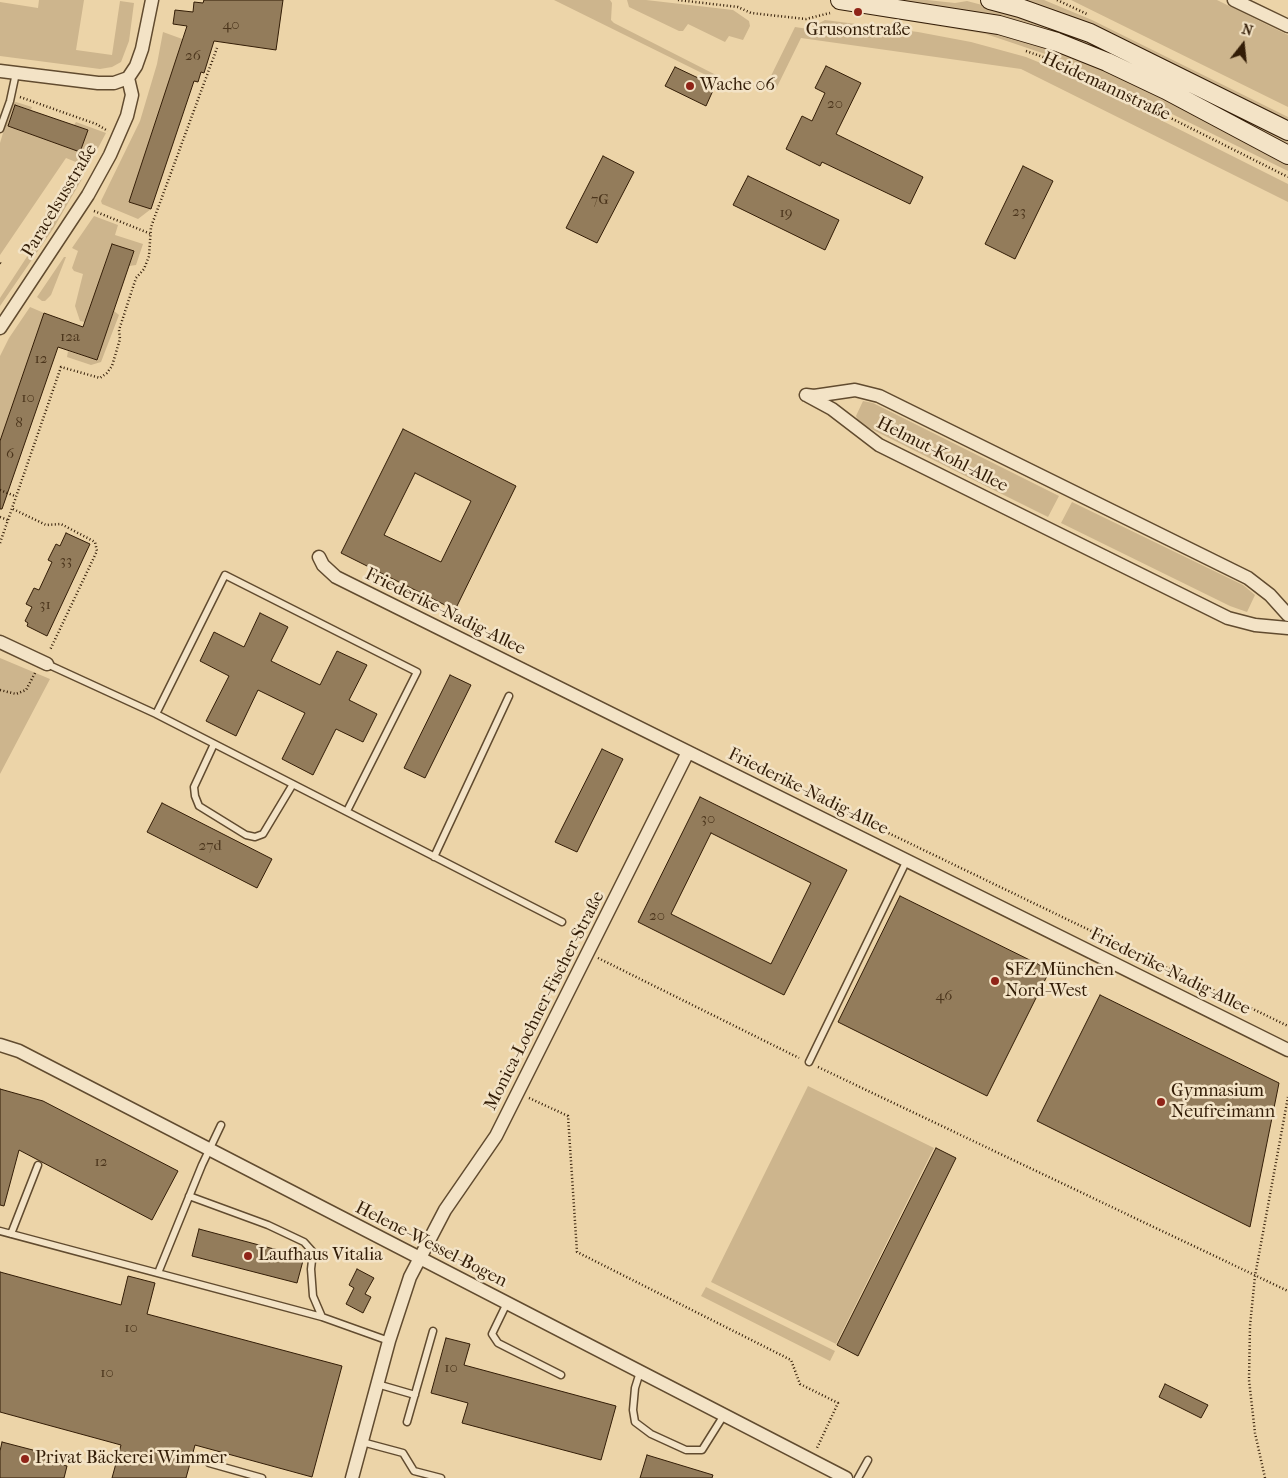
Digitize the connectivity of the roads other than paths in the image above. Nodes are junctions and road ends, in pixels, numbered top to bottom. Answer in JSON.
{"nodes":[{"id":1,"x":148,"y":0,"type":"edge"},
{"id":2,"x":990,"y":0,"type":"edge"},
{"id":3,"x":1234,"y":0,"type":"edge"},
{"id":4,"x":838,"y":6,"type":"edge"},
{"id":5,"x":1288,"y":26,"type":"edge"},
{"id":6,"x":0,"y":71,"type":"edge"},
{"id":7,"x":16,"y":72,"type":"junction"},
{"id":8,"x":128,"y":78,"type":"junction"},
{"id":9,"x":0,"y":129,"type":"edge"},
{"id":10,"x":1288,"y":131,"type":"edge"},
{"id":11,"x":1288,"y":155,"type":"edge"},
{"id":12,"x":0,"y":328,"type":"edge"},
{"id":13,"x":319,"y":557,"type":"dead end"},
{"id":14,"x":1288,"y":615,"type":"edge"},
{"id":15,"x":1288,"y":628,"type":"edge"},
{"id":16,"x":0,"y":642,"type":"edge"},
{"id":17,"x":44,"y":663,"type":"joint"},
{"id":18,"x":509,"y":696,"type":"dead end"},
{"id":19,"x":156,"y":714,"type":"junction"},
{"id":20,"x":214,"y":744,"type":"junction"},
{"id":21,"x":688,"y":752,"type":"junction"},
{"id":22,"x":293,"y":784,"type":"junction"},
{"id":23,"x":347,"y":811,"type":"junction"},
{"id":24,"x":434,"y":857,"type":"junction"},
{"id":25,"x":907,"y":860,"type":"junction"},
{"id":26,"x":562,"y":922,"type":"dead end"},
{"id":27,"x":0,"y":1045,"type":"edge"},
{"id":28,"x":1288,"y":1050,"type":"edge"},
{"id":29,"x":809,"y":1062,"type":"road end"},
{"id":30,"x":221,"y":1126,"type":"dead end"},
{"id":31,"x":209,"y":1150,"type":"junction"},
{"id":32,"x":38,"y":1165,"type":"dead end"},
{"id":33,"x":189,"y":1196,"type":"junction"},
{"id":34,"x":0,"y":1230,"type":"edge"},
{"id":35,"x":11,"y":1234,"type":"junction"},
{"id":36,"x":419,"y":1258,"type":"junction"},
{"id":37,"x":158,"y":1273,"type":"junction"},
{"id":38,"x":507,"y":1304,"type":"junction"},
{"id":39,"x":322,"y":1317,"type":"junction"},
{"id":40,"x":433,"y":1331,"type":"dead end"},
{"id":41,"x":389,"y":1341,"type":"junction"},
{"id":42,"x":640,"y":1372,"type":"junction"},
{"id":43,"x":561,"y":1375,"type":"dead end"},
{"id":44,"x":377,"y":1384,"type":"junction"},
{"id":45,"x":415,"y":1395,"type":"junction"},
{"id":46,"x":724,"y":1415,"type":"junction"},
{"id":47,"x":407,"y":1422,"type":"dead end"},
{"id":48,"x":362,"y":1442,"type":"junction"},
{"id":49,"x":868,"y":1460,"type":"dead end"},
{"id":50,"x":209,"y":1464,"type":"dead end"},
{"id":51,"x":843,"y":1477,"type":"edge"},
{"id":52,"x":262,"y":1478,"type":"edge"},
{"id":53,"x":352,"y":1478,"type":"edge"},
{"id":54,"x":441,"y":1478,"type":"edge"},
{"id":55,"x":858,"y":1478,"type":"edge"}],
"edges":[{"from":1,"to":8,"type":"street"},
{"from":2,"to":10,"type":"main road"},
{"from":3,"to":5,"type":"street"},
{"from":4,"to":11,"type":"main road","name":"Heidemannstraße"},
{"from":6,"to":7,"type":"street"},
{"from":7,"to":8,"type":"street"},
{"from":7,"to":9,"type":"lane"},
{"from":8,"to":12,"type":"street","name":"Paracelsusstraße"},
{"from":13,"to":21,"type":"street","name":"Friederike-Nadig-Allee"},
{"from":14,"to":15,"type":"street","name":"Helmut-Kohl-Allee"},
{"from":16,"to":17,"type":"street"},
{"from":17,"to":19,"type":"lane"},
{"from":18,"to":24,"type":"lane"},
{"from":19,"to":20,"type":"lane"},
{"from":19,"to":23,"type":"lane"},
{"from":20,"to":22,"type":"lane"},
{"from":20,"to":22,"type":"lane"},
{"from":21,"to":25,"type":"street","name":"Friederike-Nadig-Allee"},
{"from":21,"to":36,"type":"street","name":"Monica-Lochner-Fischer-Straße"},
{"from":22,"to":23,"type":"lane"},
{"from":23,"to":24,"type":"lane"},
{"from":24,"to":26,"type":"lane"},
{"from":25,"to":28,"type":"street","name":"Friederike-Nadig-Allee"},
{"from":25,"to":29,"type":"lane"},
{"from":27,"to":31,"type":"street","name":"Helene-Wessel-Bogen"},
{"from":30,"to":31,"type":"lane"},
{"from":31,"to":33,"type":"lane"},
{"from":31,"to":36,"type":"street","name":"Helene-Wessel-Bogen"},
{"from":32,"to":35,"type":"lane"},
{"from":33,"to":37,"type":"lane"},
{"from":33,"to":39,"type":"lane"},
{"from":34,"to":35,"type":"lane"},
{"from":35,"to":37,"type":"lane"},
{"from":36,"to":38,"type":"street","name":"Helene-Wessel-Bogen"},
{"from":36,"to":41,"type":"street","name":"Monica-Lochner-Fischer-Straße"},
{"from":37,"to":39,"type":"lane"},
{"from":38,"to":42,"type":"street","name":"Helene-Wessel-Bogen"},
{"from":38,"to":43,"type":"lane"},
{"from":39,"to":41,"type":"lane"},
{"from":40,"to":45,"type":"lane"},
{"from":41,"to":44,"type":"street","name":"Monica-Lochner-Fischer-Straße"},
{"from":42,"to":46,"type":"street","name":"Helene-Wessel-Bogen"},
{"from":42,"to":46,"type":"lane"},
{"from":44,"to":45,"type":"lane"},
{"from":44,"to":48,"type":"street","name":"Monica-Lochner-Fischer-Straße"},
{"from":45,"to":47,"type":"lane"},
{"from":46,"to":51,"type":"street","name":"Helene-Wessel-Bogen"},
{"from":48,"to":53,"type":"street","name":"Monica-Lochner-Fischer-Straße"},
{"from":48,"to":54,"type":"lane"},
{"from":49,"to":55,"type":"lane"},
{"from":50,"to":52,"type":"lane"}]}
